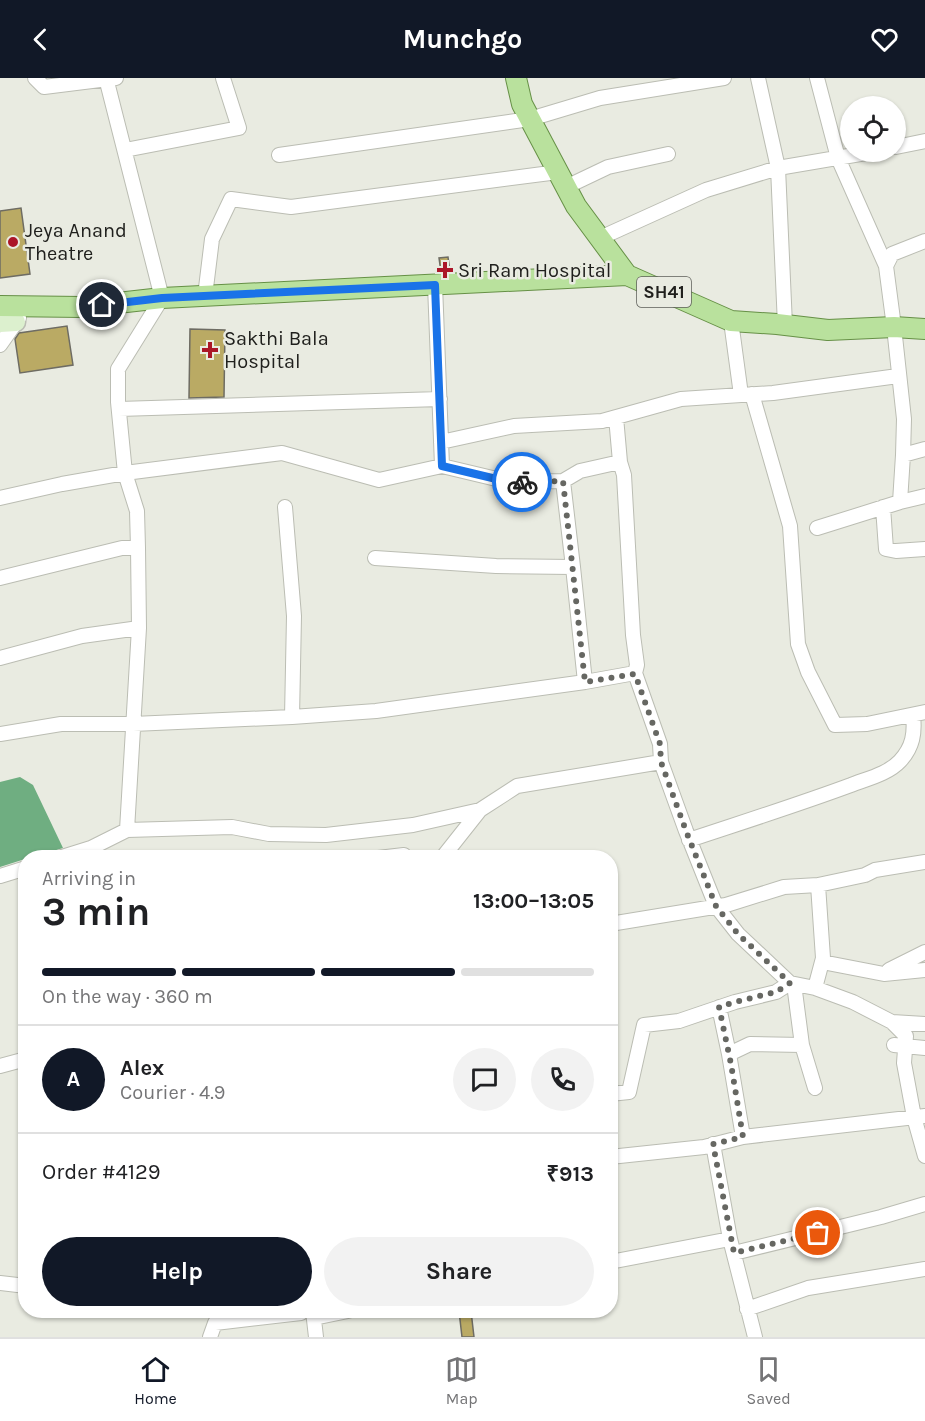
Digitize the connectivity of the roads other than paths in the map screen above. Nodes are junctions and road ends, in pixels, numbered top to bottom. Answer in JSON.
{"nodes":[{"id":1,"x":35,"y":78,"type":"edge"},
{"id":2,"x":224,"y":78,"type":"edge"},
{"id":3,"x":516,"y":78,"type":"edge"},
{"id":4,"x":724,"y":78,"type":"edge"},
{"id":5,"x":758,"y":78,"type":"edge"},
{"id":6,"x":817,"y":78,"type":"edge"},
{"id":7,"x":110,"y":79,"type":"edge"},
{"id":8,"x":530,"y":119,"type":"junction"},
{"id":9,"x":925,"y":141,"type":"edge"},
{"id":10,"x":906,"y":145,"type":"edge"},
{"id":11,"x":125,"y":150,"type":"junction"},
{"id":12,"x":668,"y":154,"type":"dead end"},
{"id":13,"x":279,"y":155,"type":"dead end"},
{"id":14,"x":838,"y":158,"type":"junction"},
{"id":15,"x":778,"y":168,"type":"junction"},
{"id":16,"x":562,"y":179,"type":"junction"},
{"id":17,"x":600,"y":238,"type":"junction"},
{"id":18,"x":925,"y":241,"type":"edge"},
{"id":19,"x":886,"y":267,"type":"junction"},
{"id":20,"x":627,"y":275,"type":"junction"},
{"id":21,"x":435,"y":285,"type":"junction"},
{"id":22,"x":205,"y":296,"type":"junction"},
{"id":23,"x":162,"y":298,"type":"junction"},
{"id":24,"x":0,"y":306,"type":"edge"},
{"id":25,"x":14,"y":317,"type":"edge"},
{"id":26,"x":731,"y":321,"type":"junction"},
{"id":27,"x":785,"y":325,"type":"junction"},
{"id":28,"x":894,"y":327,"type":"junction"},
{"id":29,"x":925,"y":329,"type":"edge"},
{"id":30,"x":0,"y":345,"type":"edge"},
{"id":31,"x":898,"y":376,"type":"junction"},
{"id":32,"x":746,"y":395,"type":"junction"},
{"id":33,"x":440,"y":399,"type":"junction"},
{"id":34,"x":119,"y":409,"type":"junction"},
{"id":35,"x":616,"y":417,"type":"junction"},
{"id":36,"x":441,"y":442,"type":"junction"},
{"id":37,"x":925,"y":449,"type":"edge"},
{"id":38,"x":903,"y":455,"type":"junction"},
{"id":39,"x":620,"y":462,"type":"junction"},
{"id":40,"x":442,"y":466,"type":"junction"},
{"id":41,"x":125,"y":472,"type":"junction"},
{"id":42,"x":563,"y":481,"type":"junction"},
{"id":43,"x":925,"y":496,"type":"edge"},
{"id":44,"x":0,"y":498,"type":"edge"},
{"id":45,"x":900,"y":501,"type":"junction"},
{"id":46,"x":285,"y":507,"type":"dead end"},
{"id":47,"x":883,"y":507,"type":"junction"},
{"id":48,"x":817,"y":528,"type":"dead end"},
{"id":49,"x":138,"y":548,"type":"junction"},
{"id":50,"x":925,"y":549,"type":"edge"},
{"id":51,"x":375,"y":558,"type":"dead end"},
{"id":52,"x":573,"y":567,"type":"junction"},
{"id":53,"x":0,"y":578,"type":"edge"},
{"id":54,"x":139,"y":628,"type":"junction"},
{"id":55,"x":0,"y":658,"type":"edge"},
{"id":56,"x":635,"y":674,"type":"junction"},
{"id":57,"x":585,"y":682,"type":"junction"},
{"id":58,"x":919,"y":713,"type":"edge"},
{"id":59,"x":291,"y":717,"type":"junction"},
{"id":60,"x":133,"y":724,"type":"junction"},
{"id":61,"x":0,"y":735,"type":"edge"},
{"id":62,"x":661,"y":762,"type":"junction"},
{"id":63,"x":480,"y":810,"type":"junction"},
{"id":64,"x":127,"y":830,"type":"junction"},
{"id":65,"x":689,"y":840,"type":"junction"},
{"id":66,"x":97,"y":850,"type":"edge"},
{"id":67,"x":448,"y":850,"type":"edge"},
{"id":68,"x":925,"y":862,"type":"edge"},
{"id":69,"x":18,"y":870,"type":"edge"},
{"id":70,"x":0,"y":876,"type":"edge"},
{"id":71,"x":818,"y":885,"type":"junction"},
{"id":72,"x":716,"y":906,"type":"junction"},
{"id":73,"x":618,"y":923,"type":"edge"},
{"id":74,"x":925,"y":952,"type":"edge"},
{"id":75,"x":822,"y":962,"type":"junction"},
{"id":76,"x":925,"y":970,"type":"edge"},
{"id":77,"x":884,"y":974,"type":"junction"},
{"id":78,"x":792,"y":984,"type":"junction"},
{"id":79,"x":815,"y":988,"type":"junction"},
{"id":80,"x":719,"y":1007,"type":"junction"},
{"id":81,"x":892,"y":1022,"type":"junction"},
{"id":82,"x":925,"y":1024,"type":"edge"},
{"id":83,"x":802,"y":1045,"type":"junction"},
{"id":84,"x":900,"y":1045,"type":"junction"},
{"id":85,"x":925,"y":1048,"type":"edge"},
{"id":86,"x":729,"y":1054,"type":"junction"},
{"id":87,"x":18,"y":1061,"type":"edge"},
{"id":88,"x":0,"y":1066,"type":"edge"},
{"id":89,"x":815,"y":1088,"type":"dead end"},
{"id":90,"x":618,"y":1093,"type":"edge"},
{"id":91,"x":919,"y":1117,"type":"edge"},
{"id":92,"x":743,"y":1137,"type":"junction"},
{"id":93,"x":713,"y":1144,"type":"junction"},
{"id":94,"x":618,"y":1156,"type":"edge"},
{"id":95,"x":925,"y":1156,"type":"edge"},
{"id":96,"x":925,"y":1204,"type":"edge"},
{"id":97,"x":732,"y":1246,"type":"junction"},
{"id":98,"x":618,"y":1261,"type":"edge"},
{"id":99,"x":925,"y":1269,"type":"edge"},
{"id":100,"x":0,"y":1284,"type":"edge"},
{"id":101,"x":18,"y":1285,"type":"edge"},
{"id":102,"x":747,"y":1309,"type":"junction"},
{"id":103,"x":267,"y":1318,"type":"edge"},
{"id":104,"x":310,"y":1318,"type":"edge"},
{"id":105,"x":210,"y":1337,"type":"edge"},
{"id":106,"x":316,"y":1337,"type":"edge"},
{"id":107,"x":755,"y":1337,"type":"edge"}],
"edges":[{"from":1,"to":7,"type":"street"},
{"from":2,"to":11,"type":"street"},
{"from":3,"to":8,"type":"main road","number":"SH41"},
{"from":4,"to":8,"type":"street"},
{"from":5,"to":15,"type":"street"},
{"from":6,"to":14,"type":"street"},
{"from":7,"to":11,"type":"street"},
{"from":8,"to":13,"type":"street"},
{"from":8,"to":16,"type":"main road","number":"SH41"},
{"from":9,"to":10,"type":"street"},
{"from":11,"to":23,"type":"street"},
{"from":12,"to":16,"type":"street"},
{"from":14,"to":15,"type":"street"},
{"from":14,"to":19,"type":"street"},
{"from":15,"to":17,"type":"street"},
{"from":15,"to":27,"type":"street"},
{"from":16,"to":17,"type":"main road","number":"SH41"},
{"from":16,"to":22,"type":"street"},
{"from":17,"to":20,"type":"main road","number":"SH41"},
{"from":18,"to":19,"type":"street"},
{"from":19,"to":28,"type":"street"},
{"from":20,"to":21,"type":"main road"},
{"from":20,"to":26,"type":"main road","number":"SH41"},
{"from":21,"to":22,"type":"main road"},
{"from":21,"to":33,"type":"street"},
{"from":22,"to":23,"type":"main road"},
{"from":23,"to":25,"type":"main road"},
{"from":23,"to":34,"type":"street"},
{"from":24,"to":25,"type":"main road"},
{"from":25,"to":30,"type":"street"},
{"from":26,"to":27,"type":"main road","number":"SH41"},
{"from":26,"to":32,"type":"street"},
{"from":27,"to":28,"type":"main road","number":"SH41"},
{"from":28,"to":29,"type":"main road","number":"SH41"},
{"from":28,"to":31,"type":"street"},
{"from":31,"to":32,"type":"street"},
{"from":31,"to":38,"type":"street"},
{"from":32,"to":35,"type":"street"},
{"from":32,"to":58,"type":"street"},
{"from":33,"to":34,"type":"street"},
{"from":33,"to":36,"type":"street"},
{"from":34,"to":41,"type":"street"},
{"from":35,"to":36,"type":"street"},
{"from":35,"to":39,"type":"street"},
{"from":36,"to":40,"type":"street"},
{"from":37,"to":38,"type":"street"},
{"from":38,"to":45,"type":"street"},
{"from":39,"to":42,"type":"street"},
{"from":39,"to":56,"type":"street"},
{"from":40,"to":41,"type":"street"},
{"from":40,"to":42,"type":"street"},
{"from":41,"to":44,"type":"street"},
{"from":41,"to":49,"type":"street"},
{"from":42,"to":52,"type":"street"},
{"from":43,"to":45,"type":"street"},
{"from":45,"to":47,"type":"street"},
{"from":46,"to":59,"type":"street"},
{"from":47,"to":48,"type":"street"},
{"from":47,"to":50,"type":"street"},
{"from":49,"to":53,"type":"street"},
{"from":49,"to":54,"type":"street"},
{"from":51,"to":52,"type":"street"},
{"from":52,"to":57,"type":"street"},
{"from":54,"to":55,"type":"street"},
{"from":54,"to":60,"type":"street"},
{"from":56,"to":57,"type":"street"},
{"from":56,"to":62,"type":"street"},
{"from":57,"to":59,"type":"street"},
{"from":58,"to":65,"type":"street"},
{"from":59,"to":60,"type":"street"},
{"from":60,"to":61,"type":"street"},
{"from":60,"to":64,"type":"street"},
{"from":62,"to":63,"type":"street"},
{"from":62,"to":65,"type":"street"},
{"from":63,"to":64,"type":"street"},
{"from":63,"to":67,"type":"street"},
{"from":64,"to":66,"type":"street"},
{"from":65,"to":72,"type":"street"},
{"from":68,"to":71,"type":"street"},
{"from":69,"to":70,"type":"street"},
{"from":71,"to":72,"type":"street"},
{"from":71,"to":75,"type":"street"},
{"from":72,"to":73,"type":"street"},
{"from":72,"to":78,"type":"street"},
{"from":74,"to":77,"type":"street"},
{"from":75,"to":77,"type":"street"},
{"from":75,"to":79,"type":"street"},
{"from":76,"to":77,"type":"street"},
{"from":78,"to":79,"type":"street"},
{"from":78,"to":80,"type":"street"},
{"from":78,"to":83,"type":"street"},
{"from":79,"to":81,"type":"street"},
{"from":80,"to":86,"type":"street"},
{"from":80,"to":90,"type":"street"},
{"from":81,"to":82,"type":"street"},
{"from":81,"to":84,"type":"street"},
{"from":83,"to":86,"type":"street"},
{"from":83,"to":89,"type":"street"},
{"from":84,"to":85,"type":"street"},
{"from":84,"to":91,"type":"street"},
{"from":86,"to":92,"type":"street"},
{"from":87,"to":88,"type":"street"},
{"from":91,"to":92,"type":"street"},
{"from":91,"to":95,"type":"street"},
{"from":92,"to":93,"type":"street"},
{"from":93,"to":94,"type":"street"},
{"from":93,"to":97,"type":"street"},
{"from":96,"to":97,"type":"street"},
{"from":97,"to":98,"type":"street"},
{"from":97,"to":102,"type":"street"},
{"from":99,"to":102,"type":"street"},
{"from":100,"to":101,"type":"street"},
{"from":102,"to":107,"type":"street"},
{"from":103,"to":105,"type":"street"},
{"from":104,"to":106,"type":"street"}]}
